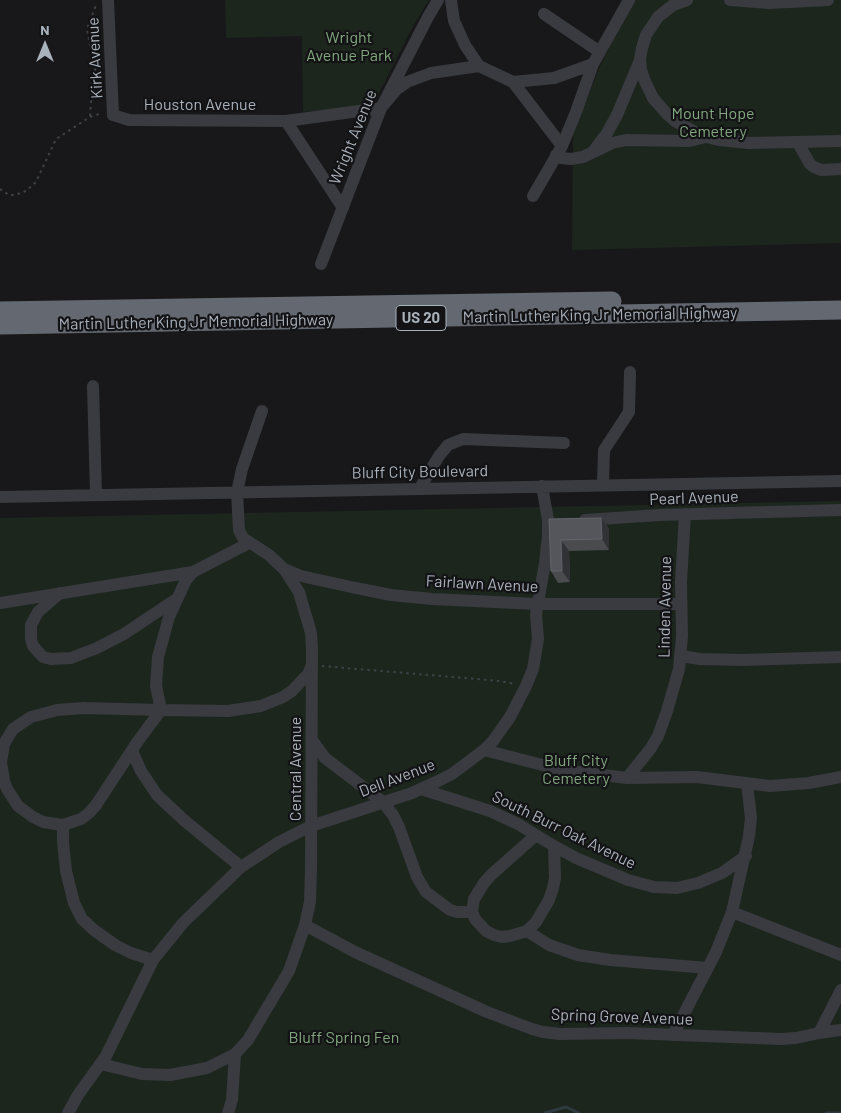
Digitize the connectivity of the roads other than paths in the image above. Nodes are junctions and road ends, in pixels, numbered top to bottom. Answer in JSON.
{"nodes":[{"id":1,"x":108,"y":0,"type":"edge"},
{"id":2,"x":438,"y":0,"type":"edge"},
{"id":3,"x":451,"y":0,"type":"edge"},
{"id":4,"x":629,"y":0,"type":"edge"},
{"id":5,"x":687,"y":0,"type":"edge"},
{"id":6,"x":730,"y":0,"type":"edge"},
{"id":7,"x":828,"y":0,"type":"edge"},
{"id":8,"x":544,"y":14,"type":"dead end"},
{"id":9,"x":600,"y":52,"type":"junction"},
{"id":10,"x":640,"y":59,"type":"junction"},
{"id":11,"x":593,"y":64,"type":"junction"},
{"id":12,"x":479,"y":66,"type":"junction"},
{"id":13,"x":513,"y":82,"type":"junction"},
{"id":14,"x":381,"y":108,"type":"junction"},
{"id":15,"x":110,"y":114,"type":"joint"},
{"id":16,"x":286,"y":121,"type":"junction"},
{"id":17,"x":706,"y":137,"type":"junction"},
{"id":18,"x":841,"y":141,"type":"edge"},
{"id":19,"x":798,"y":143,"type":"junction"},
{"id":20,"x":593,"y":150,"type":"junction"},
{"id":21,"x":559,"y":151,"type":"junction"},
{"id":22,"x":841,"y":169,"type":"edge"},
{"id":23,"x":533,"y":196,"type":"dead end"},
{"id":24,"x":343,"y":208,"type":"junction"},
{"id":25,"x":321,"y":264,"type":"dead end"},
{"id":26,"x":841,"y":298,"type":"edge"},
{"id":27,"x":841,"y":310,"type":"edge"},
{"id":28,"x":0,"y":311,"type":"edge"},
{"id":29,"x":0,"y":325,"type":"edge"},
{"id":30,"x":630,"y":372,"type":"dead end"},
{"id":31,"x":93,"y":386,"type":"dead end"},
{"id":32,"x":262,"y":411,"type":"dead end"},
{"id":33,"x":564,"y":444,"type":"dead end"},
{"id":34,"x":841,"y":481,"type":"edge"},
{"id":35,"x":603,"y":484,"type":"junction"},
{"id":36,"x":542,"y":486,"type":"junction"},
{"id":37,"x":420,"y":488,"type":"junction"},
{"id":38,"x":237,"y":492,"type":"junction"},
{"id":39,"x":96,"y":495,"type":"junction"},
{"id":40,"x":0,"y":497,"type":"edge"},
{"id":41,"x":841,"y":510,"type":"edge"},
{"id":42,"x":685,"y":514,"type":"junction"},
{"id":43,"x":548,"y":520,"type":"junction"},
{"id":44,"x":249,"y":543,"type":"junction"},
{"id":45,"x":284,"y":569,"type":"junction"},
{"id":46,"x":193,"y":572,"type":"junction"},
{"id":47,"x":60,"y":593,"type":"junction"},
{"id":48,"x":176,"y":599,"type":"junction"},
{"id":49,"x":0,"y":603,"type":"edge"},
{"id":50,"x":537,"y":604,"type":"junction"},
{"id":51,"x":681,"y":604,"type":"junction"},
{"id":52,"x":681,"y":656,"type":"junction"},
{"id":53,"x":841,"y":657,"type":"edge"},
{"id":54,"x":312,"y":665,"type":"junction"},
{"id":55,"x":161,"y":710,"type":"junction"},
{"id":56,"x":312,"y":740,"type":"junction"},
{"id":57,"x":484,"y":750,"type":"junction"},
{"id":58,"x":132,"y":751,"type":"junction"},
{"id":59,"x":1,"y":762,"type":"edge"},
{"id":60,"x":841,"y":777,"type":"edge"},
{"id":61,"x":627,"y":778,"type":"junction"},
{"id":62,"x":747,"y":783,"type":"junction"},
{"id":63,"x":422,"y":789,"type":"junction"},
{"id":64,"x":383,"y":802,"type":"junction"},
{"id":65,"x":63,"y":825,"type":"junction"},
{"id":66,"x":312,"y":826,"type":"junction"},
{"id":67,"x":536,"y":835,"type":"junction"},
{"id":68,"x":554,"y":846,"type":"junction"},
{"id":69,"x":746,"y":856,"type":"junction"},
{"id":70,"x":241,"y":866,"type":"junction"},
{"id":71,"x":472,"y":912,"type":"junction"},
{"id":72,"x":732,"y":912,"type":"junction"},
{"id":73,"x":305,"y":925,"type":"junction"},
{"id":74,"x":527,"y":930,"type":"junction"},
{"id":75,"x":841,"y":954,"type":"edge"},
{"id":76,"x":153,"y":960,"type":"junction"},
{"id":77,"x":708,"y":968,"type":"junction"},
{"id":78,"x":841,"y":990,"type":"edge"},
{"id":79,"x":841,"y":1030,"type":"edge"},
{"id":80,"x":818,"y":1033,"type":"junction"},
{"id":81,"x":673,"y":1035,"type":"junction"},
{"id":82,"x":235,"y":1054,"type":"junction"},
{"id":83,"x":101,"y":1064,"type":"junction"},
{"id":84,"x":68,"y":1113,"type":"edge"},
{"id":85,"x":228,"y":1113,"type":"edge"}],
"edges":[{"from":1,"to":15,"type":"street","name":"Kirk Avenue"},
{"from":2,"to":14,"type":"street","name":"Wright Avenue"},
{"from":3,"to":12,"type":"street"},
{"from":4,"to":9,"type":"street"},
{"from":5,"to":10,"type":"street"},
{"from":6,"to":7,"type":"street"},
{"from":8,"to":9,"type":"street"},
{"from":9,"to":11,"type":"street"},
{"from":10,"to":17,"type":"street"},
{"from":10,"to":20,"type":"street"},
{"from":11,"to":13,"type":"street"},
{"from":11,"to":21,"type":"street"},
{"from":12,"to":13,"type":"street"},
{"from":12,"to":14,"type":"street"},
{"from":13,"to":21,"type":"street"},
{"from":14,"to":16,"type":"street","name":"Houston Avenue"},
{"from":14,"to":24,"type":"street","name":"Wright Avenue"},
{"from":15,"to":16,"type":"street","name":"Houston Avenue"},
{"from":16,"to":24,"type":"street"},
{"from":17,"to":19,"type":"street"},
{"from":17,"to":20,"type":"street"},
{"from":18,"to":19,"type":"street"},
{"from":19,"to":22,"type":"street"},
{"from":20,"to":21,"type":"street"},
{"from":21,"to":23,"type":"street"},
{"from":24,"to":25,"type":"street","name":"Wright Avenue"},
{"from":26,"to":28,"type":"highway","name":"Martin Luther King Jr Memorial Highway","number":"US 20"},
{"from":27,"to":29,"type":"highway","name":"Martin Luther King Jr Memorial Highway","number":"US 20"},
{"from":30,"to":35,"type":"street"},
{"from":31,"to":39,"type":"street"},
{"from":32,"to":38,"type":"street"},
{"from":33,"to":37,"type":"street"},
{"from":34,"to":35,"type":"street","name":"Bluff City Boulevard"},
{"from":35,"to":36,"type":"street","name":"Bluff City Boulevard"},
{"from":36,"to":37,"type":"street","name":"Bluff City Boulevard"},
{"from":36,"to":43,"type":"street","name":"Dell Avenue"},
{"from":37,"to":38,"type":"street","name":"Bluff City Boulevard"},
{"from":38,"to":39,"type":"street","name":"Bluff City Boulevard"},
{"from":38,"to":44,"type":"street"},
{"from":39,"to":40,"type":"street","name":"Bluff City Boulevard"},
{"from":41,"to":42,"type":"street","name":"Pearl Avenue"},
{"from":42,"to":43,"type":"street","name":"Pearl Avenue"},
{"from":42,"to":51,"type":"street","name":"Linden Avenue"},
{"from":43,"to":50,"type":"street","name":"Dell Avenue"},
{"from":44,"to":45,"type":"street","name":"Central Avenue"},
{"from":44,"to":46,"type":"street"},
{"from":45,"to":50,"type":"street","name":"Fairlawn Avenue"},
{"from":45,"to":54,"type":"street","name":"Central Avenue"},
{"from":46,"to":47,"type":"street"},
{"from":46,"to":48,"type":"street"},
{"from":47,"to":48,"type":"street"},
{"from":47,"to":49,"type":"street"},
{"from":48,"to":55,"type":"street"},
{"from":50,"to":51,"type":"street","name":"Fairlawn Avenue"},
{"from":50,"to":57,"type":"street","name":"Dell Avenue"},
{"from":51,"to":52,"type":"street","name":"Linden Avenue"},
{"from":52,"to":53,"type":"street"},
{"from":52,"to":61,"type":"street","name":"Linden Avenue"},
{"from":54,"to":55,"type":"street"},
{"from":54,"to":56,"type":"street","name":"Central Avenue"},
{"from":55,"to":58,"type":"street"},
{"from":55,"to":59,"type":"street"},
{"from":56,"to":64,"type":"street"},
{"from":56,"to":66,"type":"street","name":"Central Avenue"},
{"from":57,"to":61,"type":"street"},
{"from":57,"to":63,"type":"street","name":"Dell Avenue"},
{"from":58,"to":65,"type":"street"},
{"from":58,"to":70,"type":"street"},
{"from":59,"to":65,"type":"street"},
{"from":60,"to":62,"type":"street"},
{"from":61,"to":62,"type":"street"},
{"from":62,"to":69,"type":"street"},
{"from":63,"to":64,"type":"street","name":"Dell Avenue"},
{"from":63,"to":67,"type":"street","name":"South Burr Oak Avenue"},
{"from":64,"to":66,"type":"street","name":"Dell Avenue"},
{"from":64,"to":71,"type":"street"},
{"from":65,"to":76,"type":"street"},
{"from":66,"to":70,"type":"street","name":"Dell Avenue"},
{"from":66,"to":73,"type":"street","name":"Central Avenue"},
{"from":67,"to":68,"type":"street","name":"South Burr Oak Avenue"},
{"from":67,"to":71,"type":"street"},
{"from":68,"to":69,"type":"street","name":"South Burr Oak Avenue"},
{"from":68,"to":74,"type":"street"},
{"from":69,"to":72,"type":"street"},
{"from":70,"to":76,"type":"street","name":"Dell Avenue"},
{"from":71,"to":74,"type":"street"},
{"from":72,"to":75,"type":"street"},
{"from":72,"to":77,"type":"street"},
{"from":73,"to":81,"type":"street","name":"Spring Grove Avenue"},
{"from":73,"to":82,"type":"street","name":"Central Avenue"},
{"from":74,"to":77,"type":"street"},
{"from":76,"to":83,"type":"street","name":"Dell Avenue"},
{"from":77,"to":81,"type":"street"},
{"from":78,"to":80,"type":"street"},
{"from":79,"to":80,"type":"street","name":"Spring Grove Avenue"},
{"from":80,"to":81,"type":"street","name":"Spring Grove Avenue"},
{"from":82,"to":83,"type":"street"},
{"from":82,"to":85,"type":"street"},
{"from":83,"to":84,"type":"street","name":"Dell Avenue"}]}
